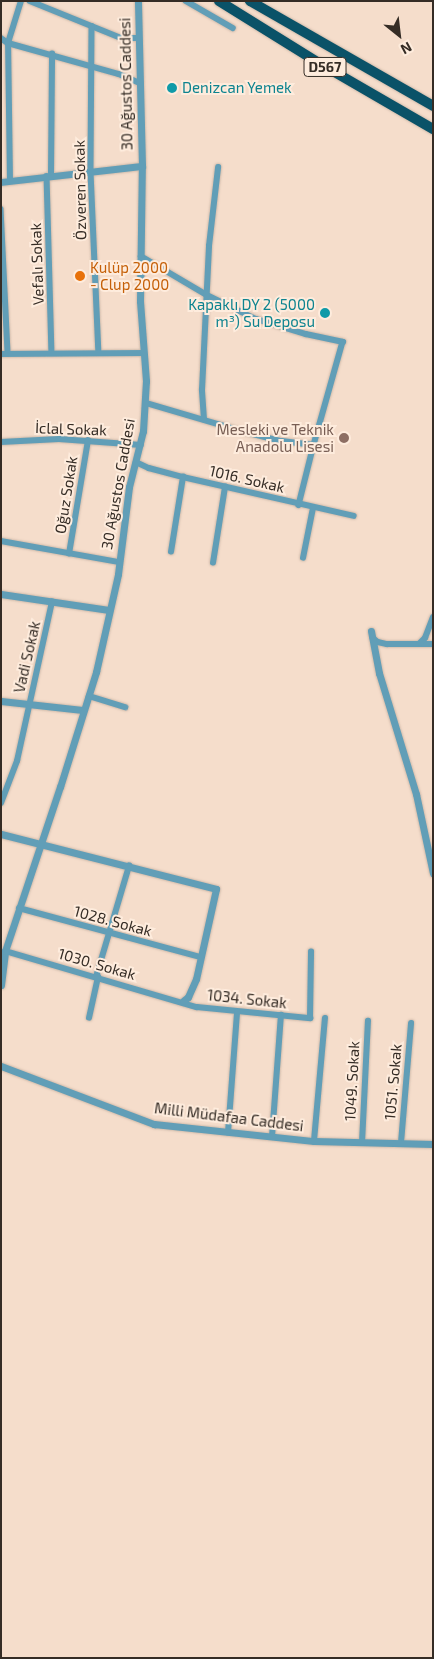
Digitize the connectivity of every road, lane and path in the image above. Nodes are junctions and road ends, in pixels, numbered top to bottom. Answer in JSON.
{"nodes":[{"id":1,"x":21,"y":1,"type":"edge"},
{"id":2,"x":30,"y":1,"type":"edge"},
{"id":3,"x":186,"y":1,"type":"edge"},
{"id":4,"x":219,"y":1,"type":"edge"},
{"id":5,"x":250,"y":1,"type":"edge"},
{"id":6,"x":137,"y":2,"type":"edge"},
{"id":7,"x":92,"y":26,"type":"junction"},
{"id":8,"x":232,"y":28,"type":"dead end"},
{"id":9,"x":1,"y":38,"type":"edge"},
{"id":10,"x":138,"y":38,"type":"junction"},
{"id":11,"x":8,"y":43,"type":"junction"},
{"id":12,"x":52,"y":54,"type":"junction"},
{"id":13,"x":92,"y":65,"type":"junction"},
{"id":14,"x":140,"y":83,"type":"junction"},
{"id":15,"x":433,"y":106,"type":"edge"},
{"id":16,"x":433,"y":129,"type":"edge"},
{"id":17,"x":142,"y":166,"type":"junction"},
{"id":18,"x":218,"y":168,"type":"dead end"},
{"id":19,"x":91,"y":172,"type":"junction"},
{"id":20,"x":49,"y":176,"type":"junction"},
{"id":21,"x":10,"y":181,"type":"junction"},
{"id":22,"x":1,"y":182,"type":"edge"},
{"id":23,"x":1,"y":209,"type":"edge"},
{"id":24,"x":141,"y":256,"type":"junction"},
{"id":25,"x":207,"y":295,"type":"junction"},
{"id":26,"x":4,"y":302,"type":"edge"},
{"id":27,"x":52,"y":352,"type":"junction"},
{"id":28,"x":8,"y":353,"type":"junction"},
{"id":29,"x":99,"y":353,"type":"junction"},
{"id":30,"x":144,"y":353,"type":"junction"},
{"id":31,"x":1,"y":354,"type":"edge"},
{"id":32,"x":146,"y":403,"type":"junction"},
{"id":33,"x":204,"y":420,"type":"junction"},
{"id":34,"x":88,"y":441,"type":"junction"},
{"id":35,"x":1,"y":442,"type":"edge"},
{"id":36,"x":314,"y":445,"type":"junction"},
{"id":37,"x":141,"y":446,"type":"junction"},
{"id":38,"x":136,"y":462,"type":"junction"},
{"id":39,"x":183,"y":477,"type":"junction"},
{"id":40,"x":225,"y":487,"type":"junction"},
{"id":41,"x":299,"y":505,"type":"junction"},
{"id":42,"x":313,"y":508,"type":"junction"},
{"id":43,"x":354,"y":516,"type":"dead end"},
{"id":44,"x":1,"y":541,"type":"edge"},
{"id":45,"x":171,"y":552,"type":"dead end"},
{"id":46,"x":69,"y":554,"type":"junction"},
{"id":47,"x":303,"y":558,"type":"dead end"},
{"id":48,"x":119,"y":562,"type":"junction"},
{"id":49,"x":213,"y":563,"type":"dead end"},
{"id":50,"x":1,"y":594,"type":"edge"},
{"id":51,"x":52,"y":602,"type":"junction"},
{"id":52,"x":109,"y":610,"type":"junction"},
{"id":53,"x":433,"y":617,"type":"edge"},
{"id":54,"x":372,"y":634,"type":"joint"},
{"id":55,"x":420,"y":643,"type":"junction"},
{"id":56,"x":433,"y":644,"type":"edge"},
{"id":57,"x":88,"y":696,"type":"junction"},
{"id":58,"x":1,"y":701,"type":"edge"},
{"id":59,"x":29,"y":705,"type":"junction"},
{"id":60,"x":125,"y":707,"type":"dead end"},
{"id":61,"x":83,"y":710,"type":"junction"},
{"id":62,"x":1,"y":803,"type":"edge"},
{"id":63,"x":1,"y":834,"type":"edge"},
{"id":64,"x":40,"y":845,"type":"junction"},
{"id":65,"x":128,"y":866,"type":"junction"},
{"id":66,"x":433,"y":873,"type":"edge"},
{"id":67,"x":19,"y":908,"type":"junction"},
{"id":68,"x":108,"y":934,"type":"junction"},
{"id":69,"x":5,"y":951,"type":"junction"},
{"id":70,"x":311,"y":952,"type":"dead end"},
{"id":71,"x":200,"y":958,"type":"junction"},
{"id":72,"x":97,"y":977,"type":"junction"},
{"id":73,"x":1,"y":985,"type":"edge"},
{"id":74,"x":183,"y":1001,"type":"junction"},
{"id":75,"x":237,"y":1012,"type":"junction"},
{"id":76,"x":281,"y":1015,"type":"junction"},
{"id":77,"x":89,"y":1018,"type":"dead end"},
{"id":78,"x":324,"y":1018,"type":"dead end"},
{"id":79,"x":368,"y":1021,"type":"dead end"},
{"id":80,"x":411,"y":1023,"type":"dead end"},
{"id":81,"x":1,"y":1066,"type":"edge"},
{"id":82,"x":228,"y":1133,"type":"junction"},
{"id":83,"x":272,"y":1137,"type":"junction"},
{"id":84,"x":314,"y":1141,"type":"junction"},
{"id":85,"x":362,"y":1143,"type":"junction"},
{"id":86,"x":401,"y":1143,"type":"junction"},
{"id":87,"x":433,"y":1144,"type":"edge"}],
"edges":[{"from":1,"to":11,"type":"street"},
{"from":2,"to":7,"type":"street"},
{"from":3,"to":8,"type":"street"},
{"from":4,"to":16,"type":"highway","number":"D567"},
{"from":5,"to":15,"type":"highway","number":"D567"},
{"from":6,"to":10,"type":"street","name":"30 Ağustos Caddesi"},
{"from":7,"to":10,"type":"street"},
{"from":7,"to":13,"type":"street","name":"Özveren Sokak"},
{"from":9,"to":11,"type":"street"},
{"from":10,"to":14,"type":"street","name":"30 Ağustos Caddesi"},
{"from":11,"to":12,"type":"street"},
{"from":11,"to":21,"type":"street"},
{"from":12,"to":13,"type":"street"},
{"from":12,"to":20,"type":"street","name":"Vefalı Sokak"},
{"from":13,"to":14,"type":"street"},
{"from":13,"to":19,"type":"street","name":"Özveren Sokak"},
{"from":14,"to":17,"type":"street","name":"30 Ağustos Caddesi"},
{"from":17,"to":19,"type":"street"},
{"from":17,"to":24,"type":"street","name":"30 Ağustos Caddesi"},
{"from":18,"to":25,"type":"street"},
{"from":19,"to":20,"type":"street"},
{"from":19,"to":29,"type":"street","name":"Özveren Sokak"},
{"from":20,"to":21,"type":"street"},
{"from":20,"to":27,"type":"street","name":"Vefalı Sokak"},
{"from":21,"to":22,"type":"street"},
{"from":23,"to":26,"type":"street"},
{"from":24,"to":25,"type":"street"},
{"from":24,"to":30,"type":"street","name":"30 Ağustos Caddesi"},
{"from":25,"to":33,"type":"street"},
{"from":25,"to":36,"type":"street"},
{"from":26,"to":28,"type":"street"},
{"from":27,"to":28,"type":"street"},
{"from":27,"to":29,"type":"street"},
{"from":28,"to":31,"type":"street"},
{"from":29,"to":30,"type":"street"},
{"from":30,"to":32,"type":"street","name":"30 Ağustos Caddesi"},
{"from":32,"to":33,"type":"street"},
{"from":32,"to":37,"type":"street","name":"30 Ağustos Caddesi"},
{"from":33,"to":36,"type":"street"},
{"from":34,"to":35,"type":"street","name":"İclal Sokak"},
{"from":34,"to":37,"type":"street","name":"İclal Sokak"},
{"from":34,"to":46,"type":"street","name":"Oğuz Sokak"},
{"from":36,"to":41,"type":"street"},
{"from":37,"to":38,"type":"street","name":"30 Ağustos Caddesi"},
{"from":38,"to":39,"type":"street","name":"1016. Sokak"},
{"from":38,"to":48,"type":"street","name":"30 Ağustos Caddesi"},
{"from":39,"to":40,"type":"street","name":"1016. Sokak"},
{"from":39,"to":45,"type":"street"},
{"from":40,"to":41,"type":"street","name":"1016. Sokak"},
{"from":40,"to":49,"type":"street"},
{"from":41,"to":42,"type":"street","name":"1016. Sokak"},
{"from":42,"to":43,"type":"street","name":"1016. Sokak"},
{"from":42,"to":47,"type":"street"},
{"from":44,"to":46,"type":"street"},
{"from":46,"to":48,"type":"street"},
{"from":48,"to":52,"type":"street","name":"30 Ağustos Caddesi"},
{"from":50,"to":51,"type":"street"},
{"from":51,"to":52,"type":"street"},
{"from":51,"to":59,"type":"street","name":"Vadi Sokak"},
{"from":52,"to":57,"type":"street","name":"30 Ağustos Caddesi"},
{"from":53,"to":55,"type":"street"},
{"from":54,"to":55,"type":"street"},
{"from":54,"to":66,"type":"street"},
{"from":55,"to":56,"type":"street"},
{"from":57,"to":60,"type":"street"},
{"from":57,"to":61,"type":"street","name":"30 Ağustos Caddesi"},
{"from":58,"to":59,"type":"street"},
{"from":59,"to":61,"type":"street"},
{"from":59,"to":62,"type":"street","name":"Vadi Sokak"},
{"from":61,"to":64,"type":"street","name":"30 Ağustos Caddesi"},
{"from":63,"to":64,"type":"street"},
{"from":64,"to":65,"type":"street"},
{"from":64,"to":67,"type":"street","name":"30 Ağustos Caddesi"},
{"from":65,"to":68,"type":"street"},
{"from":65,"to":71,"type":"street"},
{"from":67,"to":68,"type":"street","name":"1028. Sokak"},
{"from":67,"to":69,"type":"street","name":"30 Ağustos Caddesi"},
{"from":68,"to":71,"type":"street","name":"1028. Sokak"},
{"from":68,"to":72,"type":"street"},
{"from":69,"to":72,"type":"street","name":"1030. Sokak"},
{"from":69,"to":73,"type":"street","name":"30 Ağustos Caddesi"},
{"from":70,"to":76,"type":"street","name":"1034. Sokak"},
{"from":71,"to":74,"type":"street"},
{"from":72,"to":74,"type":"street","name":"1030. Sokak"},
{"from":72,"to":77,"type":"street"},
{"from":74,"to":75,"type":"street","name":"1034. Sokak"},
{"from":75,"to":76,"type":"street","name":"1034. Sokak"},
{"from":75,"to":82,"type":"street"},
{"from":76,"to":83,"type":"street"},
{"from":78,"to":84,"type":"street"},
{"from":79,"to":85,"type":"street","name":"1049. Sokak"},
{"from":80,"to":86,"type":"street","name":"1051. Sokak"},
{"from":81,"to":82,"type":"street","name":"Milli Müdafaa Caddesi"},
{"from":82,"to":83,"type":"street","name":"Milli Müdafaa Caddesi"},
{"from":83,"to":84,"type":"street","name":"Milli Müdafaa Caddesi"},
{"from":84,"to":85,"type":"street","name":"Milli Müdafaa Caddesi"},
{"from":85,"to":86,"type":"street","name":"Milli Müdafaa Caddesi"},
{"from":86,"to":87,"type":"street","name":"Milli Müdafaa Caddesi"}]}
